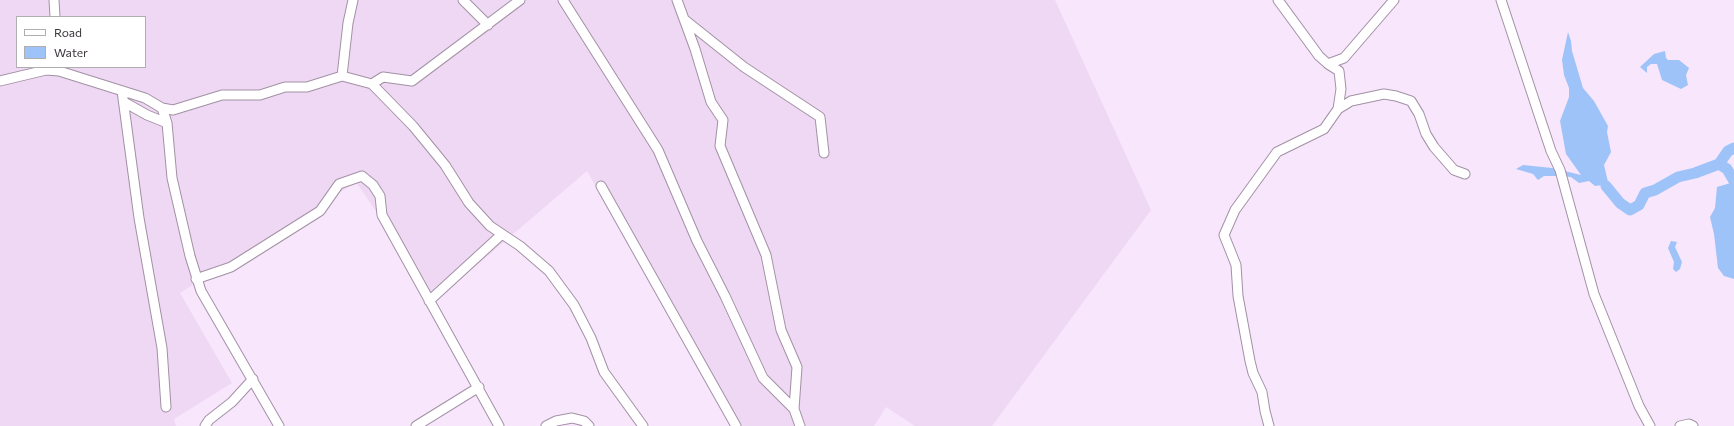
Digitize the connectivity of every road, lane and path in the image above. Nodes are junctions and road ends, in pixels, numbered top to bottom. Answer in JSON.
{"nodes":[{"id":1,"x":54,"y":0,"type":"edge"},
{"id":2,"x":353,"y":0,"type":"edge"},
{"id":3,"x":463,"y":0,"type":"edge"},
{"id":4,"x":520,"y":0,"type":"edge"},
{"id":5,"x":563,"y":0,"type":"edge"},
{"id":6,"x":677,"y":0,"type":"edge"},
{"id":7,"x":1278,"y":0,"type":"edge"},
{"id":8,"x":1393,"y":0,"type":"edge"},
{"id":9,"x":1501,"y":0,"type":"edge"},
{"id":10,"x":55,"y":16,"type":"edge"},
{"id":11,"x":684,"y":19,"type":"junction"},
{"id":12,"x":488,"y":25,"type":"junction"},
{"id":13,"x":1344,"y":58,"type":"junction"},
{"id":14,"x":1328,"y":64,"type":"junction"},
{"id":15,"x":45,"y":68,"type":"edge"},
{"id":16,"x":1339,"y":71,"type":"junction"},
{"id":17,"x":342,"y":76,"type":"junction"},
{"id":18,"x":0,"y":81,"type":"edge"},
{"id":19,"x":372,"y":84,"type":"junction"},
{"id":20,"x":1341,"y":89,"type":"junction"},
{"id":21,"x":122,"y":91,"type":"junction"},
{"id":22,"x":1351,"y":101,"type":"junction"},
{"id":23,"x":124,"y":102,"type":"junction"},
{"id":24,"x":162,"y":108,"type":"junction"},
{"id":25,"x":1338,"y":109,"type":"junction"},
{"id":26,"x":167,"y":123,"type":"junction"},
{"id":27,"x":824,"y":153,"type":"dead end"},
{"id":28,"x":1465,"y":174,"type":"dead end"},
{"id":29,"x":601,"y":186,"type":"dead end"},
{"id":30,"x":501,"y":235,"type":"junction"},
{"id":31,"x":196,"y":279,"type":"junction"},
{"id":32,"x":429,"y":301,"type":"junction"},
{"id":33,"x":253,"y":379,"type":"junction"},
{"id":34,"x":480,"y":387,"type":"junction"},
{"id":35,"x":166,"y":407,"type":"dead end"},
{"id":36,"x":794,"y":408,"type":"junction"},
{"id":37,"x":209,"y":424,"type":"edge"},
{"id":38,"x":279,"y":426,"type":"edge"},
{"id":39,"x":416,"y":426,"type":"edge"},
{"id":40,"x":499,"y":426,"type":"edge"},
{"id":41,"x":546,"y":426,"type":"edge"},
{"id":42,"x":589,"y":426,"type":"edge"},
{"id":43,"x":643,"y":426,"type":"edge"},
{"id":44,"x":736,"y":426,"type":"edge"},
{"id":45,"x":800,"y":426,"type":"edge"},
{"id":46,"x":1269,"y":426,"type":"edge"},
{"id":47,"x":1650,"y":426,"type":"edge"},
{"id":48,"x":1680,"y":426,"type":"edge"},
{"id":49,"x":1693,"y":426,"type":"edge"}],
"edges":[{"from":1,"to":10,"type":"street"},
{"from":2,"to":17,"type":"street"},
{"from":3,"to":12,"type":"street"},
{"from":4,"to":12,"type":"street"},
{"from":5,"to":36,"type":"street"},
{"from":6,"to":11,"type":"street"},
{"from":7,"to":14,"type":"street"},
{"from":8,"to":13,"type":"street"},
{"from":9,"to":47,"type":"street"},
{"from":11,"to":27,"type":"street"},
{"from":11,"to":36,"type":"street"},
{"from":12,"to":19,"type":"street"},
{"from":13,"to":14,"type":"street"},
{"from":13,"to":16,"type":"street"},
{"from":14,"to":16,"type":"street"},
{"from":15,"to":18,"type":"street"},
{"from":15,"to":21,"type":"street"},
{"from":16,"to":20,"type":"street"},
{"from":17,"to":19,"type":"street"},
{"from":17,"to":24,"type":"street"},
{"from":19,"to":30,"type":"street"},
{"from":20,"to":22,"type":"street"},
{"from":20,"to":25,"type":"street"},
{"from":21,"to":23,"type":"street"},
{"from":21,"to":24,"type":"street"},
{"from":22,"to":25,"type":"street"},
{"from":22,"to":28,"type":"street"},
{"from":23,"to":26,"type":"street"},
{"from":23,"to":35,"type":"street"},
{"from":24,"to":26,"type":"street"},
{"from":25,"to":46,"type":"street"},
{"from":26,"to":31,"type":"street"},
{"from":29,"to":44,"type":"street"},
{"from":30,"to":32,"type":"street"},
{"from":30,"to":43,"type":"street"},
{"from":31,"to":32,"type":"street"},
{"from":31,"to":33,"type":"street"},
{"from":32,"to":34,"type":"street"},
{"from":33,"to":37,"type":"street"},
{"from":33,"to":38,"type":"street"},
{"from":34,"to":39,"type":"street"},
{"from":34,"to":40,"type":"street"},
{"from":36,"to":45,"type":"street"},
{"from":41,"to":42,"type":"street"},
{"from":48,"to":49,"type":"street"}]}
